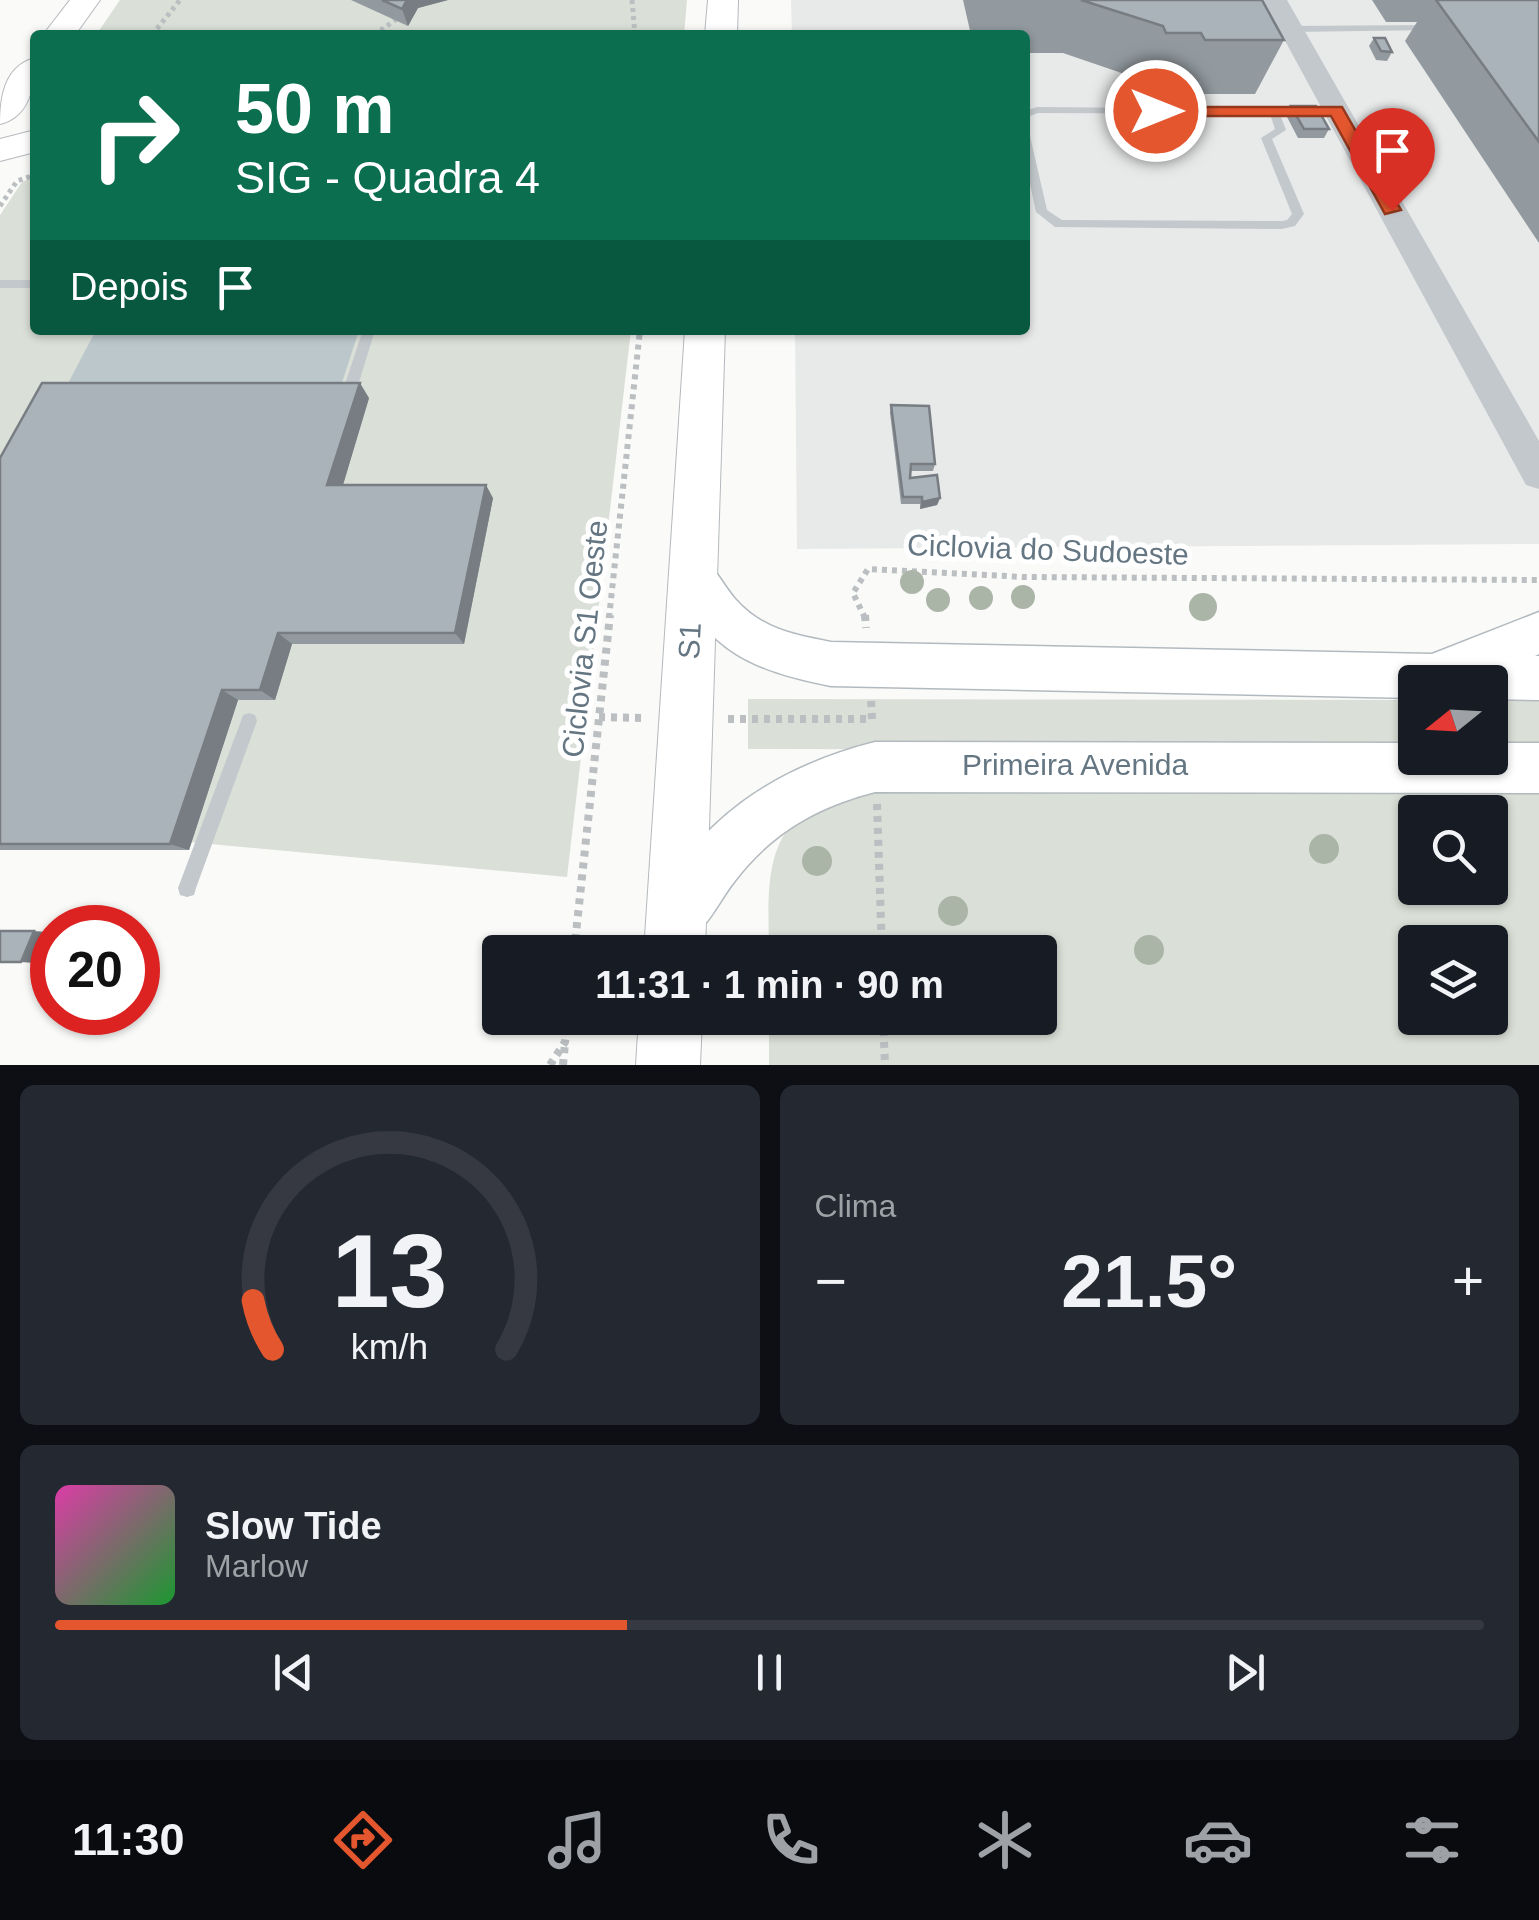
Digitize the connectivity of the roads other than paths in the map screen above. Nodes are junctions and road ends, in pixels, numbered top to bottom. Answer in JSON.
{"nodes":[{"id":1,"x":84,"y":0,"type":"edge"},
{"id":2,"x":723,"y":0,"type":"edge"},
{"id":3,"x":1275,"y":0,"type":"edge"},
{"id":4,"x":1448,"y":28,"type":"edge"},
{"id":5,"x":1291,"y":29,"type":"junction"},
{"id":6,"x":63,"y":30,"type":"edge"},
{"id":7,"x":721,"y":30,"type":"edge"},
{"id":8,"x":30,"y":76,"type":"edge"},
{"id":9,"x":1274,"y":111,"type":"junction"},
{"id":10,"x":1294,"y":111,"type":"edge"},
{"id":11,"x":1030,"y":112,"type":"edge"},
{"id":12,"x":0,"y":114,"type":"edge"},
{"id":13,"x":30,"y":142,"type":"edge"},
{"id":14,"x":0,"y":150,"type":"edge"},
{"id":15,"x":1030,"y":158,"type":"edge"},
{"id":16,"x":0,"y":284,"type":"edge"},
{"id":17,"x":30,"y":284,"type":"edge"},
{"id":18,"x":367,"y":335,"type":"edge"},
{"id":19,"x":705,"y":335,"type":"edge"},
{"id":20,"x":345,"y":406,"type":"edge"},
{"id":21,"x":1539,"y":474,"type":"edge"},
{"id":22,"x":693,"y":574,"type":"junction"},
{"id":23,"x":1539,"y":633,"type":"edge"},
{"id":24,"x":1448,"y":665,"type":"edge"},
{"id":25,"x":1398,"y":677,"type":"edge"},
{"id":26,"x":1508,"y":678,"type":"edge"},
{"id":27,"x":1539,"y":678,"type":"edge"},
{"id":28,"x":250,"y":721,"type":"dead end"},
{"id":29,"x":1539,"y":768,"type":"edge"},
{"id":30,"x":187,"y":888,"type":"dead end"},
{"id":31,"x":675,"y":935,"type":"edge"},
{"id":32,"x":676,"y":935,"type":"edge"},
{"id":33,"x":670,"y":1035,"type":"edge"},
{"id":34,"x":668,"y":1065,"type":"edge"}],
"edges":[{"from":1,"to":6,"type":"highway"},
{"from":2,"to":7,"type":"highway"},
{"from":3,"to":5,"type":"street"},
{"from":4,"to":5,"type":"lane"},
{"from":5,"to":21,"type":"street"},
{"from":8,"to":12,"type":"highway"},
{"from":9,"to":10,"type":"lane"},
{"from":9,"to":11,"type":"lane"},
{"from":9,"to":15,"type":"lane"},
{"from":13,"to":14,"type":"highway"},
{"from":16,"to":17,"type":"lane"},
{"from":18,"to":20,"type":"lane"},
{"from":19,"to":22,"type":"highway","name":"S1"},
{"from":22,"to":25,"type":"main road"},
{"from":22,"to":31,"type":"highway","name":"S1"},
{"from":23,"to":24,"type":"main road"},
{"from":26,"to":27,"type":"main road"},
{"from":28,"to":30,"type":"lane"},
{"from":29,"to":32,"type":"main road","name":"Primeira Avenida"},
{"from":33,"to":34,"type":"highway"}]}
